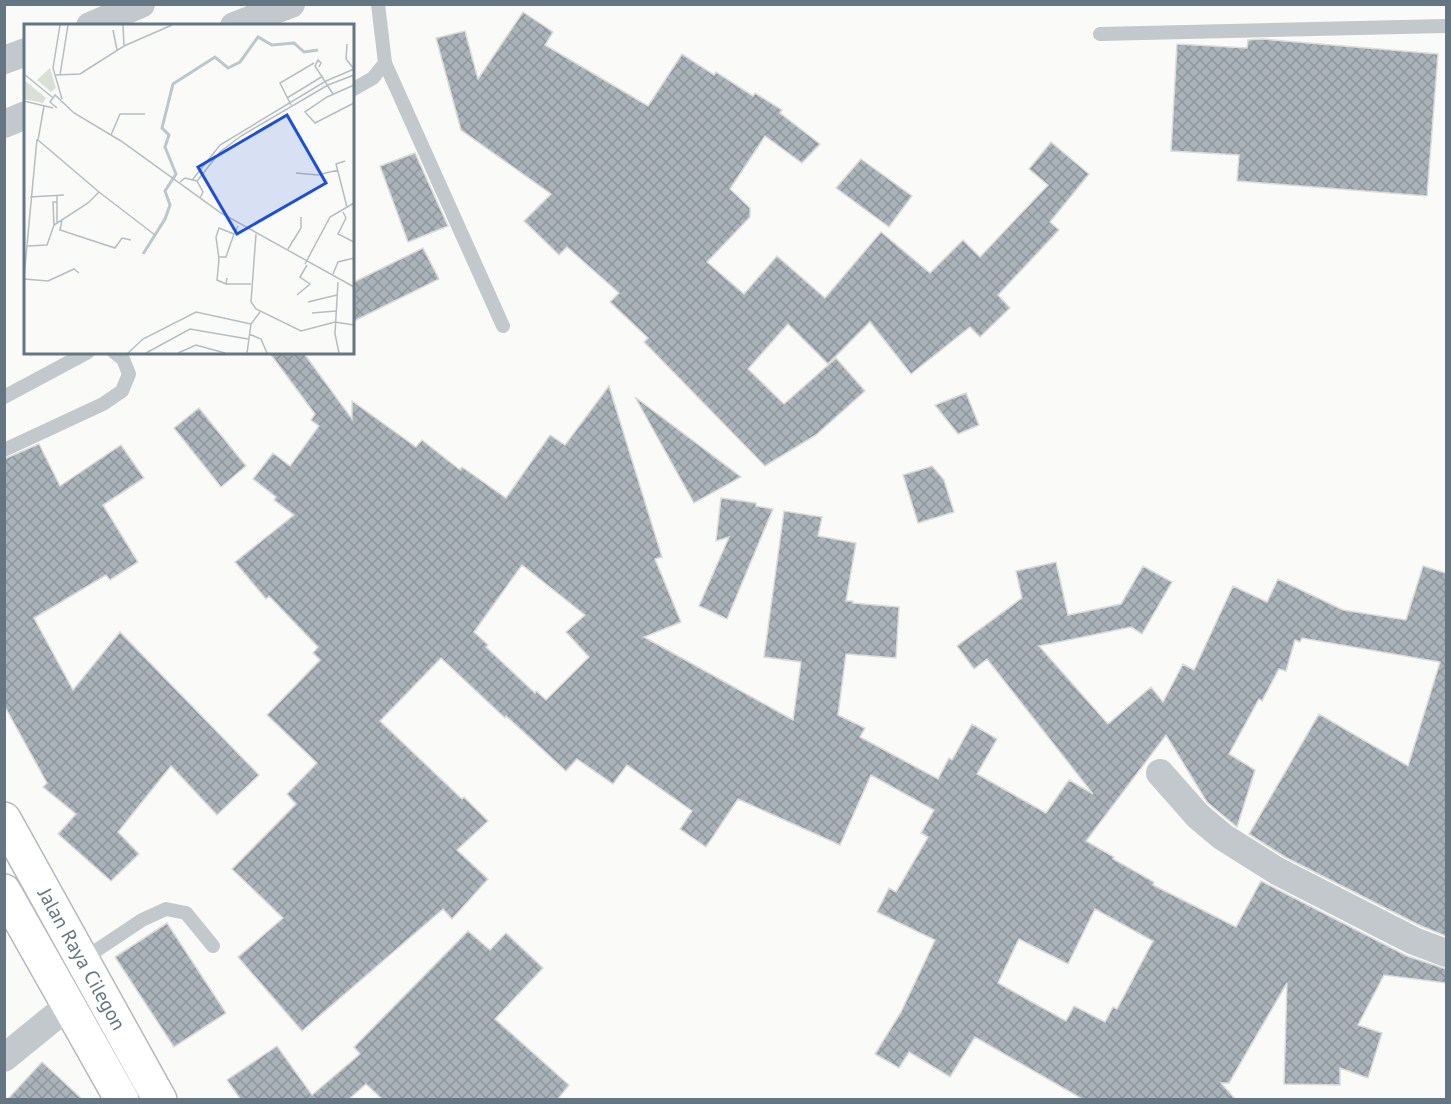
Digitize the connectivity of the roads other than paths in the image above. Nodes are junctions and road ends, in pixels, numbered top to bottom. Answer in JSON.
{"nodes":[{"id":1,"x":141,"y":4,"type":"edge"},
{"id":2,"x":291,"y":4,"type":"edge"},
{"id":3,"x":378,"y":4,"type":"edge"},
{"id":4,"x":95,"y":24,"type":"edge"},
{"id":5,"x":239,"y":24,"type":"edge"},
{"id":6,"x":1446,"y":26,"type":"edge"},
{"id":7,"x":1100,"y":33,"type":"dead end"},
{"id":8,"x":24,"y":53,"type":"edge"},
{"id":9,"x":4,"y":60,"type":"edge"},
{"id":10,"x":385,"y":63,"type":"junction"},
{"id":11,"x":354,"y":89,"type":"edge"},
{"id":12,"x":24,"y":116,"type":"edge"},
{"id":13,"x":4,"y":124,"type":"edge"},
{"id":14,"x":503,"y":326,"type":"dead end"},
{"id":15,"x":84,"y":354,"type":"edge"},
{"id":16,"x":117,"y":354,"type":"edge"},
{"id":17,"x":4,"y":397,"type":"edge"},
{"id":18,"x":4,"y":450,"type":"edge"},
{"id":19,"x":1160,"y":773,"type":"dead end"},
{"id":20,"x":4,"y":819,"type":"edge"},
{"id":21,"x":4,"y":891,"type":"edge"},
{"id":22,"x":213,"y":946,"type":"dead end"},
{"id":23,"x":1446,"y":953,"type":"edge"},
{"id":24,"x":82,"y":960,"type":"junction"},
{"id":25,"x":69,"y":1005,"type":"junction"},
{"id":26,"x":4,"y":1058,"type":"edge"},
{"id":27,"x":122,"y":1100,"type":"edge"},
{"id":28,"x":160,"y":1100,"type":"edge"}],
"edges":[{"from":1,"to":4,"type":"street"},
{"from":2,"to":5,"type":"street"},
{"from":3,"to":10,"type":"lane"},
{"from":6,"to":7,"type":"lane"},
{"from":8,"to":9,"type":"street"},
{"from":10,"to":11,"type":"lane"},
{"from":10,"to":14,"type":"lane"},
{"from":12,"to":13,"type":"street"},
{"from":15,"to":17,"type":"lane"},
{"from":16,"to":18,"type":"lane"},
{"from":19,"to":23,"type":"street"},
{"from":20,"to":24,"type":"highway","name":"Jalan Raya Cilegon"},
{"from":21,"to":25,"type":"highway","name":"Jalan Raya Cilegon"},
{"from":22,"to":24,"type":"lane"},
{"from":24,"to":28,"type":"highway","name":"Jalan Raya Cilegon"},
{"from":25,"to":26,"type":"street"},
{"from":25,"to":27,"type":"highway","name":"Jalan Raya Cilegon"}]}
